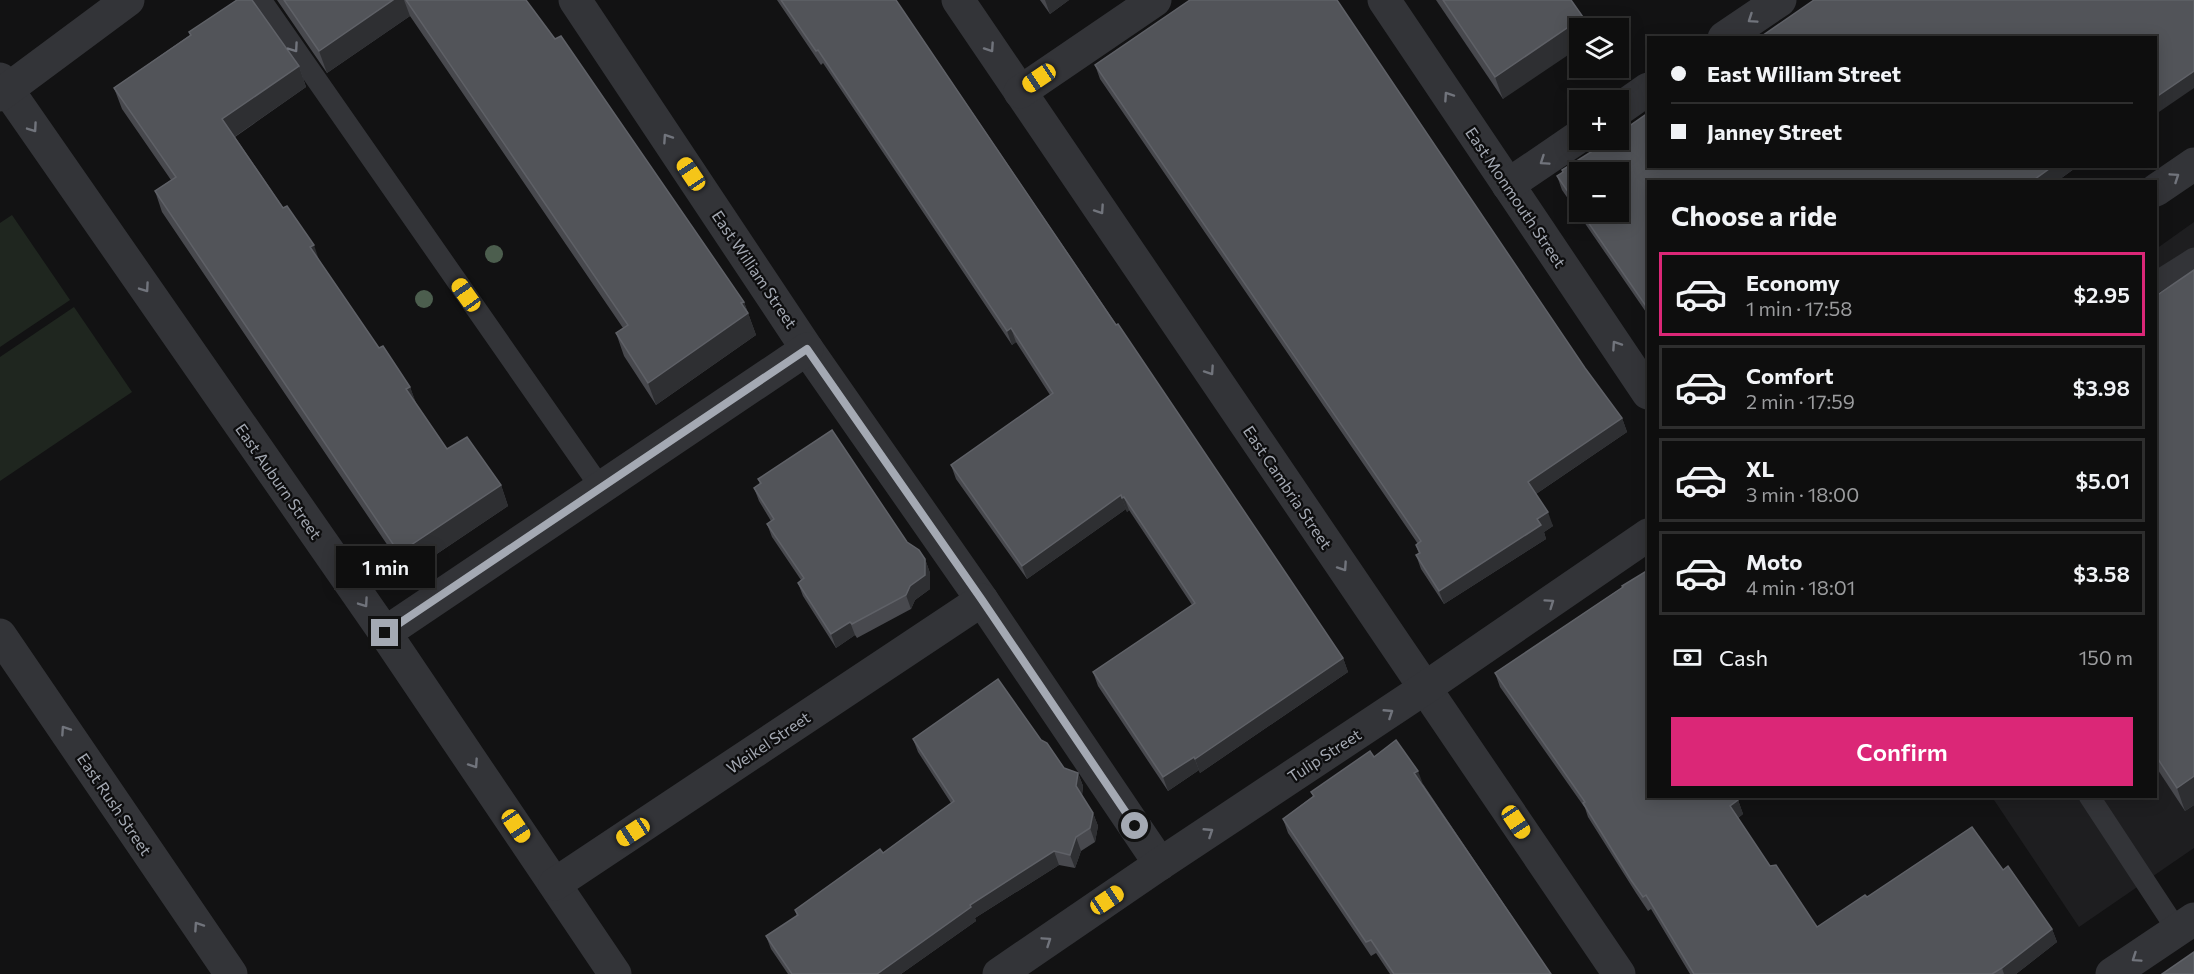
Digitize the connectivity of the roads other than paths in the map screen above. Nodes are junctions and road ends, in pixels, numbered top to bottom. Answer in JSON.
{"nodes":[{"id":1,"x":128,"y":0,"type":"edge"},
{"id":2,"x":261,"y":0,"type":"edge"},
{"id":3,"x":575,"y":0,"type":"edge"},
{"id":4,"x":958,"y":0,"type":"edge"},
{"id":5,"x":1155,"y":0,"type":"edge"},
{"id":6,"x":1384,"y":0,"type":"edge"},
{"id":7,"x":1780,"y":0,"type":"edge"},
{"id":8,"x":1727,"y":36,"type":"edge"},
{"id":9,"x":2,"y":88,"type":"edge"},
{"id":10,"x":1647,"y":90,"type":"edge"},
{"id":11,"x":1020,"y":92,"type":"junction"},
{"id":12,"x":1629,"y":102,"type":"edge"},
{"id":13,"x":1569,"y":143,"type":"edge"},
{"id":14,"x":2194,"y":164,"type":"edge"},
{"id":15,"x":1508,"y":185,"type":"junction"},
{"id":16,"x":2157,"y":189,"type":"edge"},
{"id":17,"x":2194,"y":258,"type":"edge"},
{"id":18,"x":2157,"y":281,"type":"edge"},
{"id":19,"x":807,"y":349,"type":"junction"},
{"id":20,"x":1647,"y":392,"type":"edge"},
{"id":21,"x":601,"y":488,"type":"junction"},
{"id":22,"x":1647,"y":536,"type":"edge"},
{"id":23,"x":982,"y":600,"type":"junction"},
{"id":24,"x":385,"y":633,"type":"junction"},
{"id":25,"x":0,"y":634,"type":"edge"},
{"id":26,"x":1425,"y":688,"type":"junction"},
{"id":27,"x":2091,"y":798,"type":"edge"},
{"id":28,"x":1160,"y":864,"type":"junction"},
{"id":29,"x":555,"y":884,"type":"junction"},
{"id":30,"x":2186,"y":924,"type":"edge"},
{"id":31,"x":231,"y":974,"type":"edge"},
{"id":32,"x":615,"y":974,"type":"edge"},
{"id":33,"x":999,"y":974,"type":"edge"},
{"id":34,"x":1619,"y":974,"type":"edge"},
{"id":35,"x":2112,"y":974,"type":"edge"}],
"edges":[{"from":1,"to":9,"type":"street"},
{"from":2,"to":21,"type":"lane","one_way":true},
{"from":19,"to":3,"type":"street","name":"East William Street","one_way":true},
{"from":4,"to":11,"type":"street","name":"East Cambria Street","one_way":true},
{"from":5,"to":11,"type":"street"},
{"from":15,"to":6,"type":"street","name":"East Monmouth Street","one_way":true},
{"from":7,"to":8,"type":"street","one_way":true},
{"from":9,"to":24,"type":"street","name":"East Auburn Street","one_way":true},
{"from":10,"to":12,"type":"street"},
{"from":11,"to":26,"type":"street","name":"East Cambria Street","one_way":true},
{"from":13,"to":15,"type":"street","one_way":true},
{"from":16,"to":14,"type":"street","one_way":true},
{"from":20,"to":15,"type":"street","name":"East Monmouth Street","one_way":true},
{"from":17,"to":18,"type":"lane"},
{"from":19,"to":21,"type":"street"},
{"from":19,"to":23,"type":"street","name":"East William Street"},
{"from":21,"to":24,"type":"street"},
{"from":26,"to":22,"type":"street","name":"Tulip Street","one_way":true},
{"from":23,"to":28,"type":"street","name":"East William Street"},
{"from":23,"to":29,"type":"street","name":"Weikel Street"},
{"from":24,"to":29,"type":"street","name":"East Auburn Street","one_way":true},
{"from":31,"to":25,"type":"street","name":"East Rush Street","one_way":true},
{"from":28,"to":26,"type":"street","name":"Tulip Street","one_way":true},
{"from":26,"to":34,"type":"street","name":"East Cambria Street"},
{"from":27,"to":30,"type":"lane"},
{"from":33,"to":28,"type":"street","name":"Tulip Street","one_way":true},
{"from":29,"to":32,"type":"street","name":"East Auburn Street"},
{"from":30,"to":35,"type":"street","one_way":true}]}
